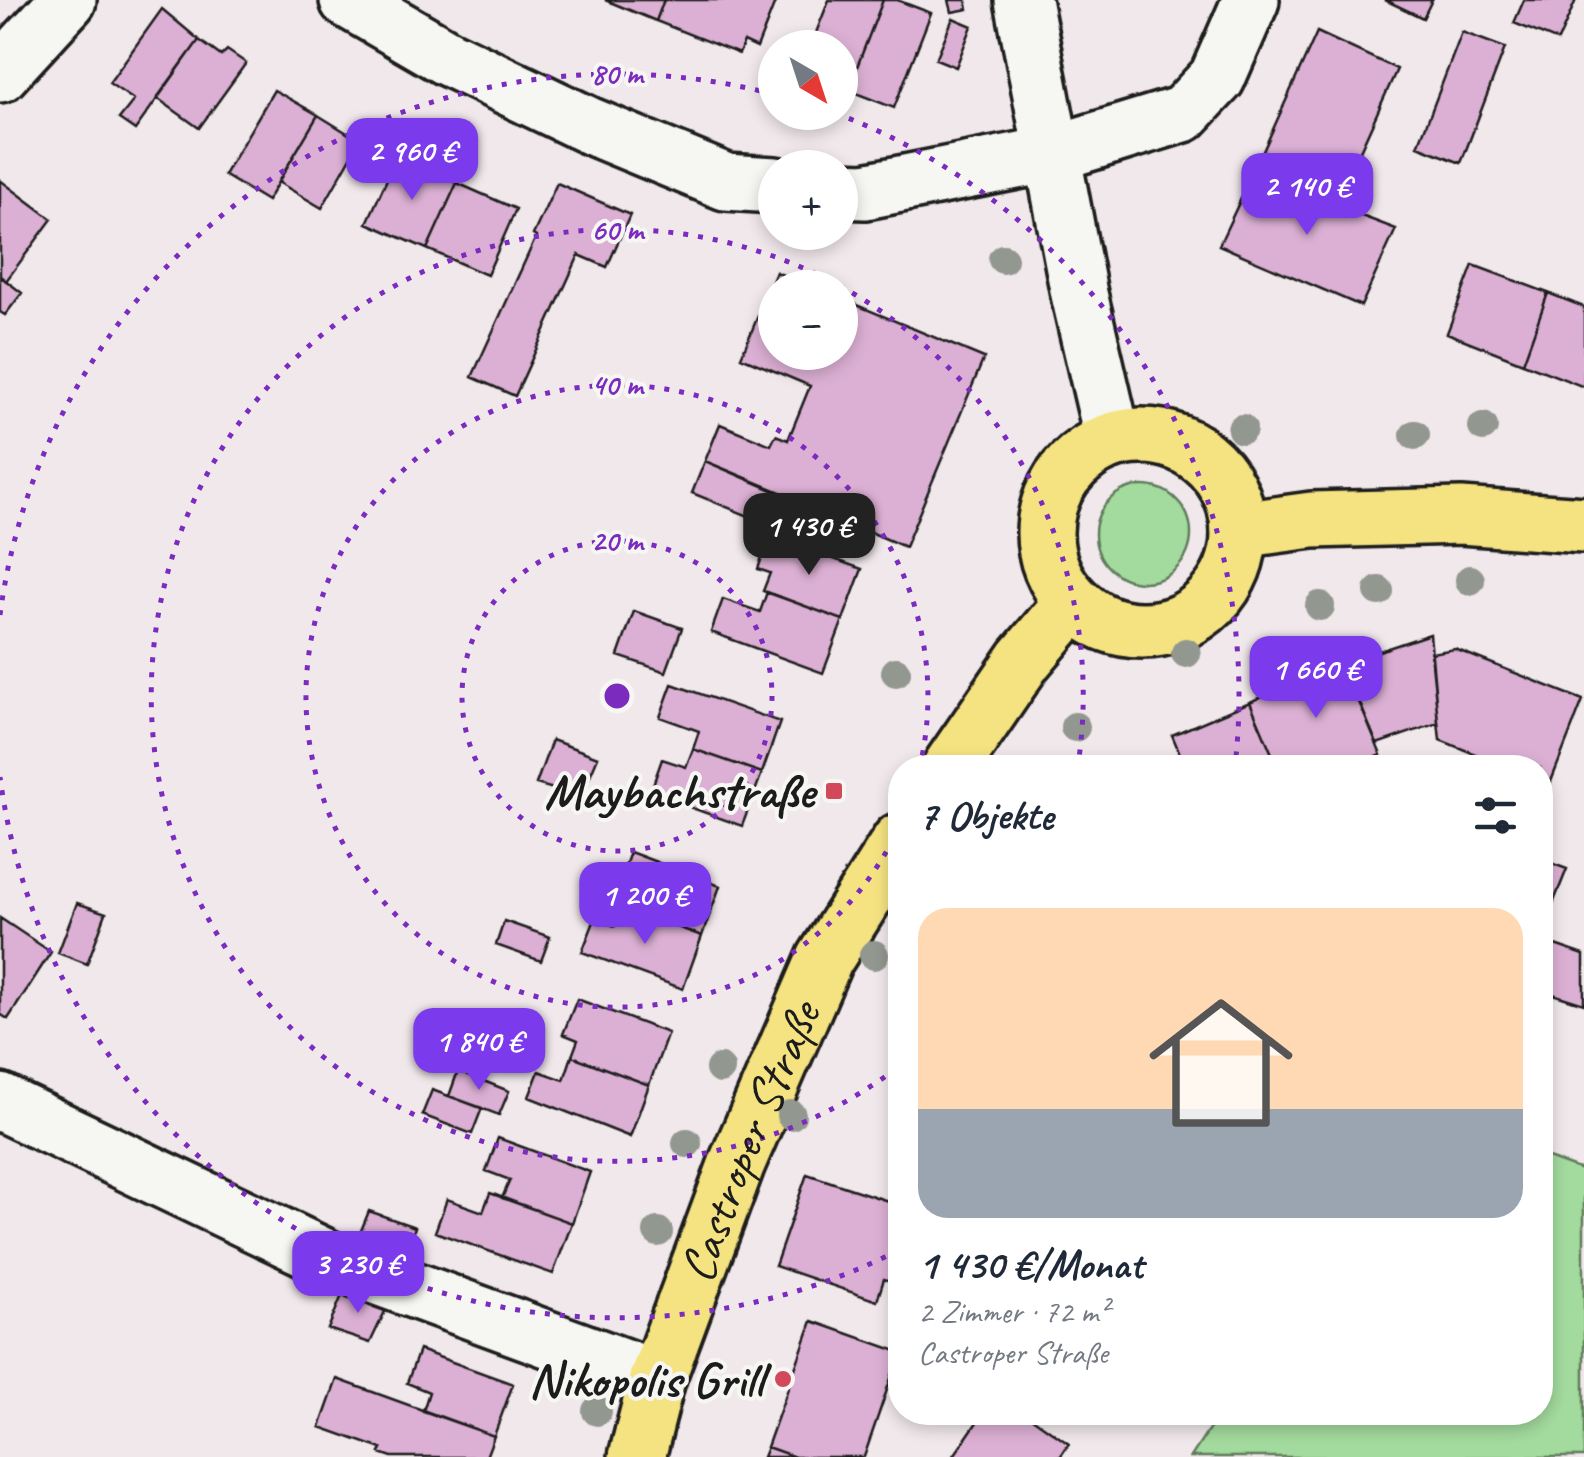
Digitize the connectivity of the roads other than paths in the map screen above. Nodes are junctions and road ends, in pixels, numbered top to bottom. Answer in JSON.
{"nodes":[{"id":1,"x":68,"y":0,"type":"edge"},
{"id":2,"x":348,"y":0,"type":"edge"},
{"id":3,"x":1024,"y":0,"type":"edge"},
{"id":4,"x":1251,"y":0,"type":"edge"},
{"id":5,"x":0,"y":74,"type":"edge"},
{"id":6,"x":1052,"y":154,"type":"junction"},
{"id":7,"x":758,"y":184,"type":"edge"},
{"id":8,"x":858,"y":191,"type":"edge"},
{"id":9,"x":1113,"y":440,"type":"junction"},
{"id":10,"x":1584,"y":525,"type":"edge"},
{"id":11,"x":1239,"y":530,"type":"junction"},
{"id":12,"x":1073,"y":602,"type":"junction"},
{"id":13,"x":959,"y":755,"type":"edge"},
{"id":14,"x":888,"y":861,"type":"edge"},
{"id":15,"x":13,"y":1108,"type":"edge"},
{"id":16,"x":657,"y":1379,"type":"junction"},
{"id":17,"x":637,"y":1457,"type":"edge"}],
"edges":[{"from":1,"to":5,"type":"street"},
{"from":2,"to":7,"type":"street"},
{"from":3,"to":6,"type":"street"},
{"from":4,"to":6,"type":"street"},
{"from":6,"to":8,"type":"street"},
{"from":6,"to":9,"type":"street"},
{"from":9,"to":11,"type":"main road"},
{"from":9,"to":12,"type":"main road"},
{"from":10,"to":11,"type":"main road"},
{"from":11,"to":12,"type":"main road"},
{"from":12,"to":13,"type":"main road"},
{"from":14,"to":16,"type":"main road","name":"Castroper Straße"},
{"from":15,"to":16,"type":"street"},
{"from":16,"to":17,"type":"main road","name":"Castroper Straße"}]}
